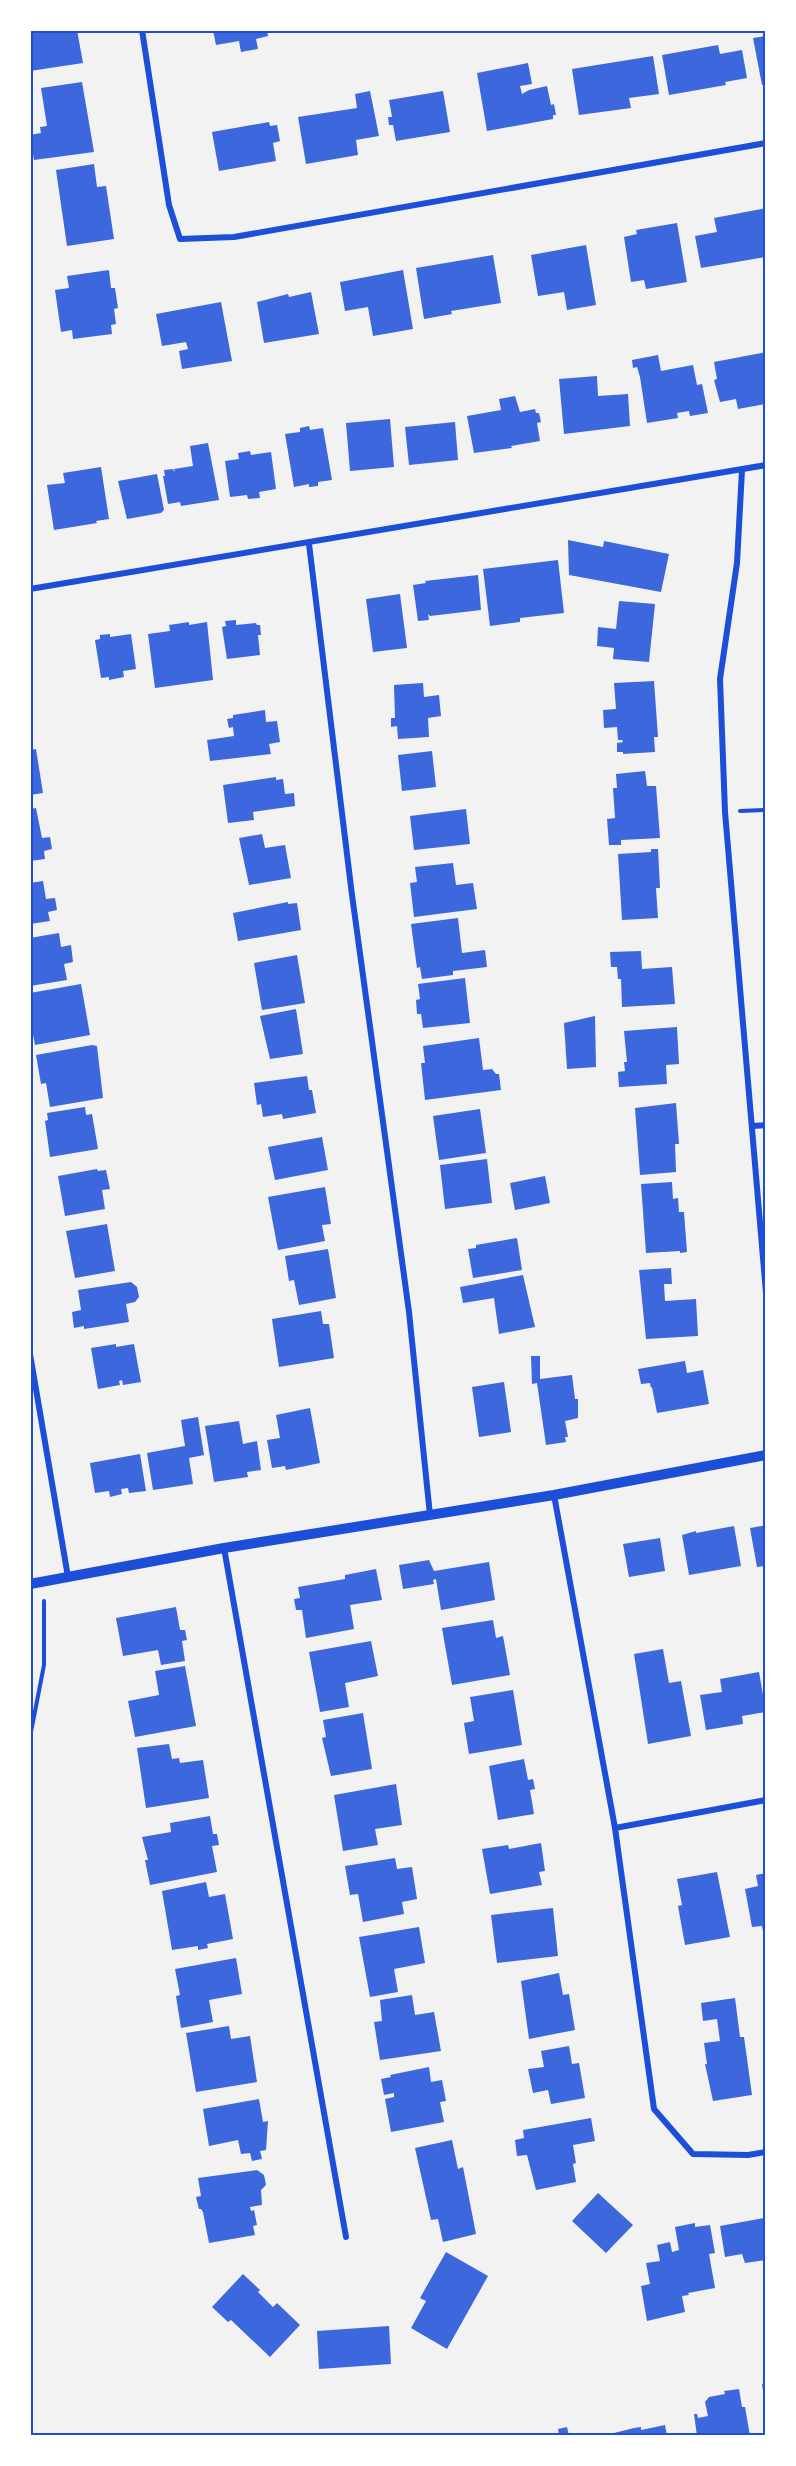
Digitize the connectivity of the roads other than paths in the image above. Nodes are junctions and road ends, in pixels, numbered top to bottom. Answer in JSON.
{"nodes":[{"id":1,"x":142,"y":30,"type":"edge"},
{"id":2,"x":766,"y":143,"type":"edge"},
{"id":3,"x":766,"y":465,"type":"edge"},
{"id":4,"x":742,"y":470,"type":"junction"},
{"id":5,"x":309,"y":544,"type":"junction"},
{"id":6,"x":30,"y":590,"type":"edge"},
{"id":7,"x":766,"y":1125,"type":"edge"},
{"id":8,"x":753,"y":1126,"type":"junction"},
{"id":9,"x":766,"y":1293,"type":"edge"},
{"id":10,"x":30,"y":1354,"type":"edge"},
{"id":11,"x":766,"y":1455,"type":"edge"},
{"id":12,"x":554,"y":1495,"type":"junction"},
{"id":13,"x":429,"y":1515,"type":"junction"},
{"id":14,"x":224,"y":1548,"type":"junction"},
{"id":15,"x":68,"y":1577,"type":"junction"},
{"id":16,"x":30,"y":1584,"type":"edge"},
{"id":17,"x":766,"y":1800,"type":"edge"},
{"id":18,"x":615,"y":1828,"type":"junction"},
{"id":19,"x":766,"y":2152,"type":"edge"},
{"id":20,"x":346,"y":2237,"type":"dead end"}],
"edges":[{"from":1,"to":2,"type":"street"},
{"from":3,"to":4,"type":"street"},
{"from":4,"to":5,"type":"street"},
{"from":4,"to":8,"type":"street"},
{"from":5,"to":6,"type":"street"},
{"from":5,"to":13,"type":"street"},
{"from":7,"to":8,"type":"street"},
{"from":8,"to":9,"type":"street"},
{"from":10,"to":15,"type":"street"},
{"from":11,"to":12,"type":"street"},
{"from":12,"to":13,"type":"street"},
{"from":12,"to":18,"type":"street"},
{"from":13,"to":14,"type":"street"},
{"from":14,"to":15,"type":"street"},
{"from":14,"to":20,"type":"street"},
{"from":15,"to":16,"type":"street"},
{"from":17,"to":18,"type":"street"},
{"from":18,"to":19,"type":"street"}]}
